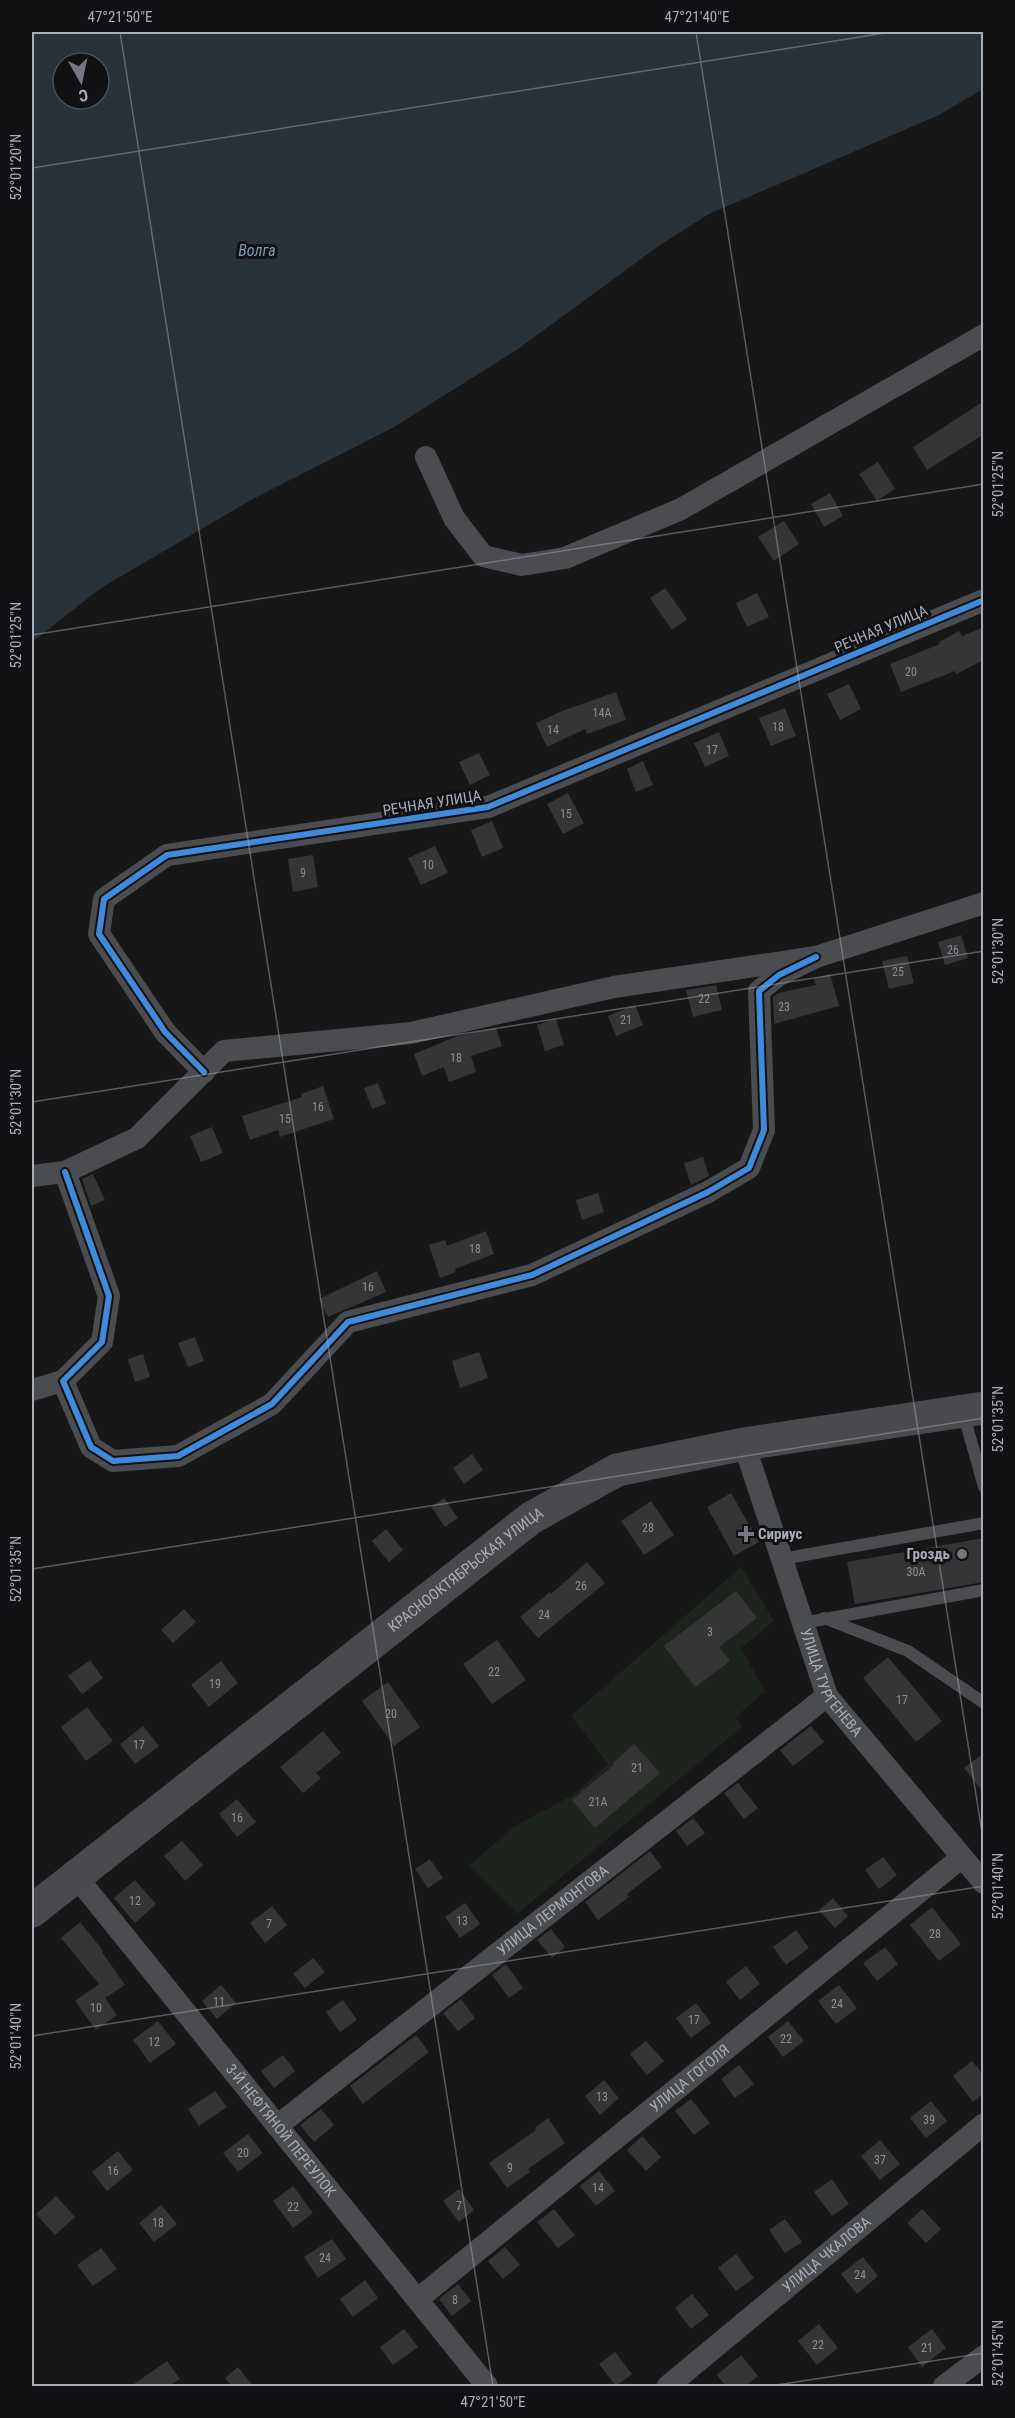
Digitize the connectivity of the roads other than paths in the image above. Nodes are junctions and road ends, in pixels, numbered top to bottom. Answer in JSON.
{"nodes":[{"id":1,"x":984,"y":335,"type":"edge"},
{"id":2,"x":426,"y":457,"type":"dead end"},
{"id":3,"x":984,"y":600,"type":"edge"},
{"id":4,"x":984,"y":903,"type":"edge"},
{"id":5,"x":816,"y":957,"type":"junction"},
{"id":6,"x":204,"y":1072,"type":"junction"},
{"id":7,"x":65,"y":1172,"type":"junction"},
{"id":8,"x":32,"y":1176,"type":"edge"},
{"id":9,"x":63,"y":1381,"type":"junction"},
{"id":10,"x":32,"y":1390,"type":"edge"},
{"id":11,"x":973,"y":1409,"type":"edge"},
{"id":12,"x":744,"y":1443,"type":"junction"},
{"id":13,"x":984,"y":1487,"type":"edge"},
{"id":14,"x":984,"y":1522,"type":"edge"},
{"id":15,"x":782,"y":1559,"type":"junction"},
{"id":16,"x":984,"y":1590,"type":"edge"},
{"id":17,"x":813,"y":1621,"type":"junction"},
{"id":18,"x":827,"y":1696,"type":"junction"},
{"id":19,"x":984,"y":1703,"type":"edge"},
{"id":20,"x":961,"y":1858,"type":"junction"},
{"id":21,"x":75,"y":1875,"type":"junction"},
{"id":22,"x":982,"y":1880,"type":"edge"},
{"id":23,"x":32,"y":1911,"type":"edge"},
{"id":24,"x":984,"y":2124,"type":"edge"},
{"id":25,"x":277,"y":2126,"type":"junction"},
{"id":26,"x":418,"y":2299,"type":"junction"},
{"id":27,"x":984,"y":2356,"type":"edge"},
{"id":28,"x":487,"y":2386,"type":"edge"},
{"id":29,"x":668,"y":2386,"type":"edge"},
{"id":30,"x":944,"y":2386,"type":"edge"}],
"edges":[{"from":1,"to":2,"type":"street"},
{"from":3,"to":6,"type":"street","name":"РЕЧНАЯ УЛИЦА"},
{"from":4,"to":5,"type":"street"},
{"from":5,"to":6,"type":"street"},
{"from":5,"to":9,"type":"street"},
{"from":6,"to":7,"type":"street"},
{"from":7,"to":8,"type":"street"},
{"from":7,"to":9,"type":"street"},
{"from":9,"to":10,"type":"street"},
{"from":11,"to":12,"type":"street","name":"КРАСНООКТЯБРЬСКАЯ УЛИЦА"},
{"from":11,"to":13,"type":"lane"},
{"from":12,"to":15,"type":"street","name":"УЛИЦА ТУРГЕНЕВА"},
{"from":12,"to":21,"type":"street","name":"КРАСНООКТЯБРЬСКАЯ УЛИЦА"},
{"from":14,"to":15,"type":"lane"},
{"from":15,"to":17,"type":"street","name":"УЛИЦА ТУРГЕНЕВА"},
{"from":16,"to":17,"type":"lane"},
{"from":17,"to":18,"type":"street","name":"УЛИЦА ТУРГЕНЕВА"},
{"from":17,"to":19,"type":"lane"},
{"from":18,"to":20,"type":"street","name":"УЛИЦА ТУРГЕНЕВА"},
{"from":18,"to":25,"type":"street","name":"УЛИЦА ЛЕРМОНТОВА"},
{"from":20,"to":22,"type":"street","name":"УЛИЦА ТУРГЕНЕВА"},
{"from":20,"to":26,"type":"street","name":"УЛИЦА ГОГОЛЯ"},
{"from":21,"to":23,"type":"street","name":"КРАСНООКТЯБРЬСКАЯ УЛИЦА"},
{"from":21,"to":25,"type":"street","name":"3-Й НЕФТЯНОЙ ПЕРЕУЛОК"},
{"from":24,"to":29,"type":"street","name":"УЛИЦА ЧКАЛОВА"},
{"from":25,"to":26,"type":"street","name":"3-Й НЕФТЯНОЙ ПЕРЕУЛОК"},
{"from":26,"to":28,"type":"street","name":"3-Й НЕФТЯНОЙ ПЕРЕУЛОК"},
{"from":27,"to":30,"type":"street"}]}
